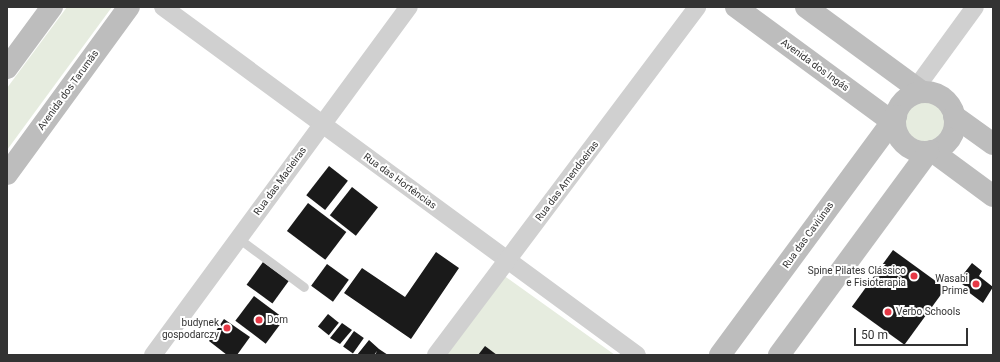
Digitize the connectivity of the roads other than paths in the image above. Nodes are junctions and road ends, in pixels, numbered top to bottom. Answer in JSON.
{"nodes":[{"id":1,"x":52,"y":7,"type":"edge"},
{"id":2,"x":129,"y":7,"type":"edge"},
{"id":3,"x":163,"y":7,"type":"edge"},
{"id":4,"x":409,"y":7,"type":"edge"},
{"id":5,"x":697,"y":7,"type":"edge"},
{"id":6,"x":736,"y":7,"type":"edge"},
{"id":7,"x":806,"y":7,"type":"edge"},
{"id":8,"x":975,"y":7,"type":"edge"},
{"id":9,"x":7,"y":68,"type":"edge"},
{"id":10,"x":916,"y":92,"type":"junction"},
{"id":11,"x":954,"y":116,"type":"junction"},
{"id":12,"x":894,"y":120,"type":"junction"},
{"id":13,"x":322,"y":124,"type":"junction"},
{"id":14,"x":993,"y":144,"type":"edge"},
{"id":15,"x":930,"y":151,"type":"junction"},
{"id":16,"x":7,"y":174,"type":"edge"},
{"id":17,"x":993,"y":196,"type":"edge"},
{"id":18,"x":238,"y":238,"type":"junction"},
{"id":19,"x":508,"y":260,"type":"junction"},
{"id":20,"x":304,"y":287,"type":"dead end"},
{"id":21,"x":153,"y":355,"type":"edge"},
{"id":22,"x":436,"y":355,"type":"edge"},
{"id":23,"x":637,"y":355,"type":"edge"},
{"id":24,"x":720,"y":355,"type":"edge"},
{"id":25,"x":779,"y":355,"type":"edge"}],
"edges":[{"from":1,"to":9,"type":"street"},
{"from":2,"to":16,"type":"street","name":"Avenida dos Tarumãs"},
{"from":3,"to":13,"type":"street","name":"Rua das Hortências"},
{"from":4,"to":13,"type":"street","name":"Rua das Macieiras"},
{"from":5,"to":19,"type":"street","name":"Rua das Amendoeiras"},
{"from":6,"to":12,"type":"street","name":"Avenida dos Ingás"},
{"from":7,"to":10,"type":"street"},
{"from":8,"to":10,"type":"street","name":"Rua das Caviúnas"},
{"from":10,"to":11,"type":"street"},
{"from":10,"to":12,"type":"street","name":"Rua das Caviúnas"},
{"from":11,"to":14,"type":"street"},
{"from":11,"to":15,"type":"street"},
{"from":12,"to":15,"type":"street"},
{"from":12,"to":24,"type":"street","name":"Rua das Caviúnas"},
{"from":13,"to":18,"type":"street","name":"Rua das Macieiras"},
{"from":13,"to":19,"type":"street","name":"Rua das Hortências"},
{"from":15,"to":17,"type":"street"},
{"from":15,"to":25,"type":"street"},
{"from":18,"to":20,"type":"lane"},
{"from":18,"to":21,"type":"street","name":"Rua das Macieiras"},
{"from":19,"to":22,"type":"street","name":"Rua das Amendoeiras"},
{"from":19,"to":23,"type":"street","name":"Rua das Hortências"}]}
